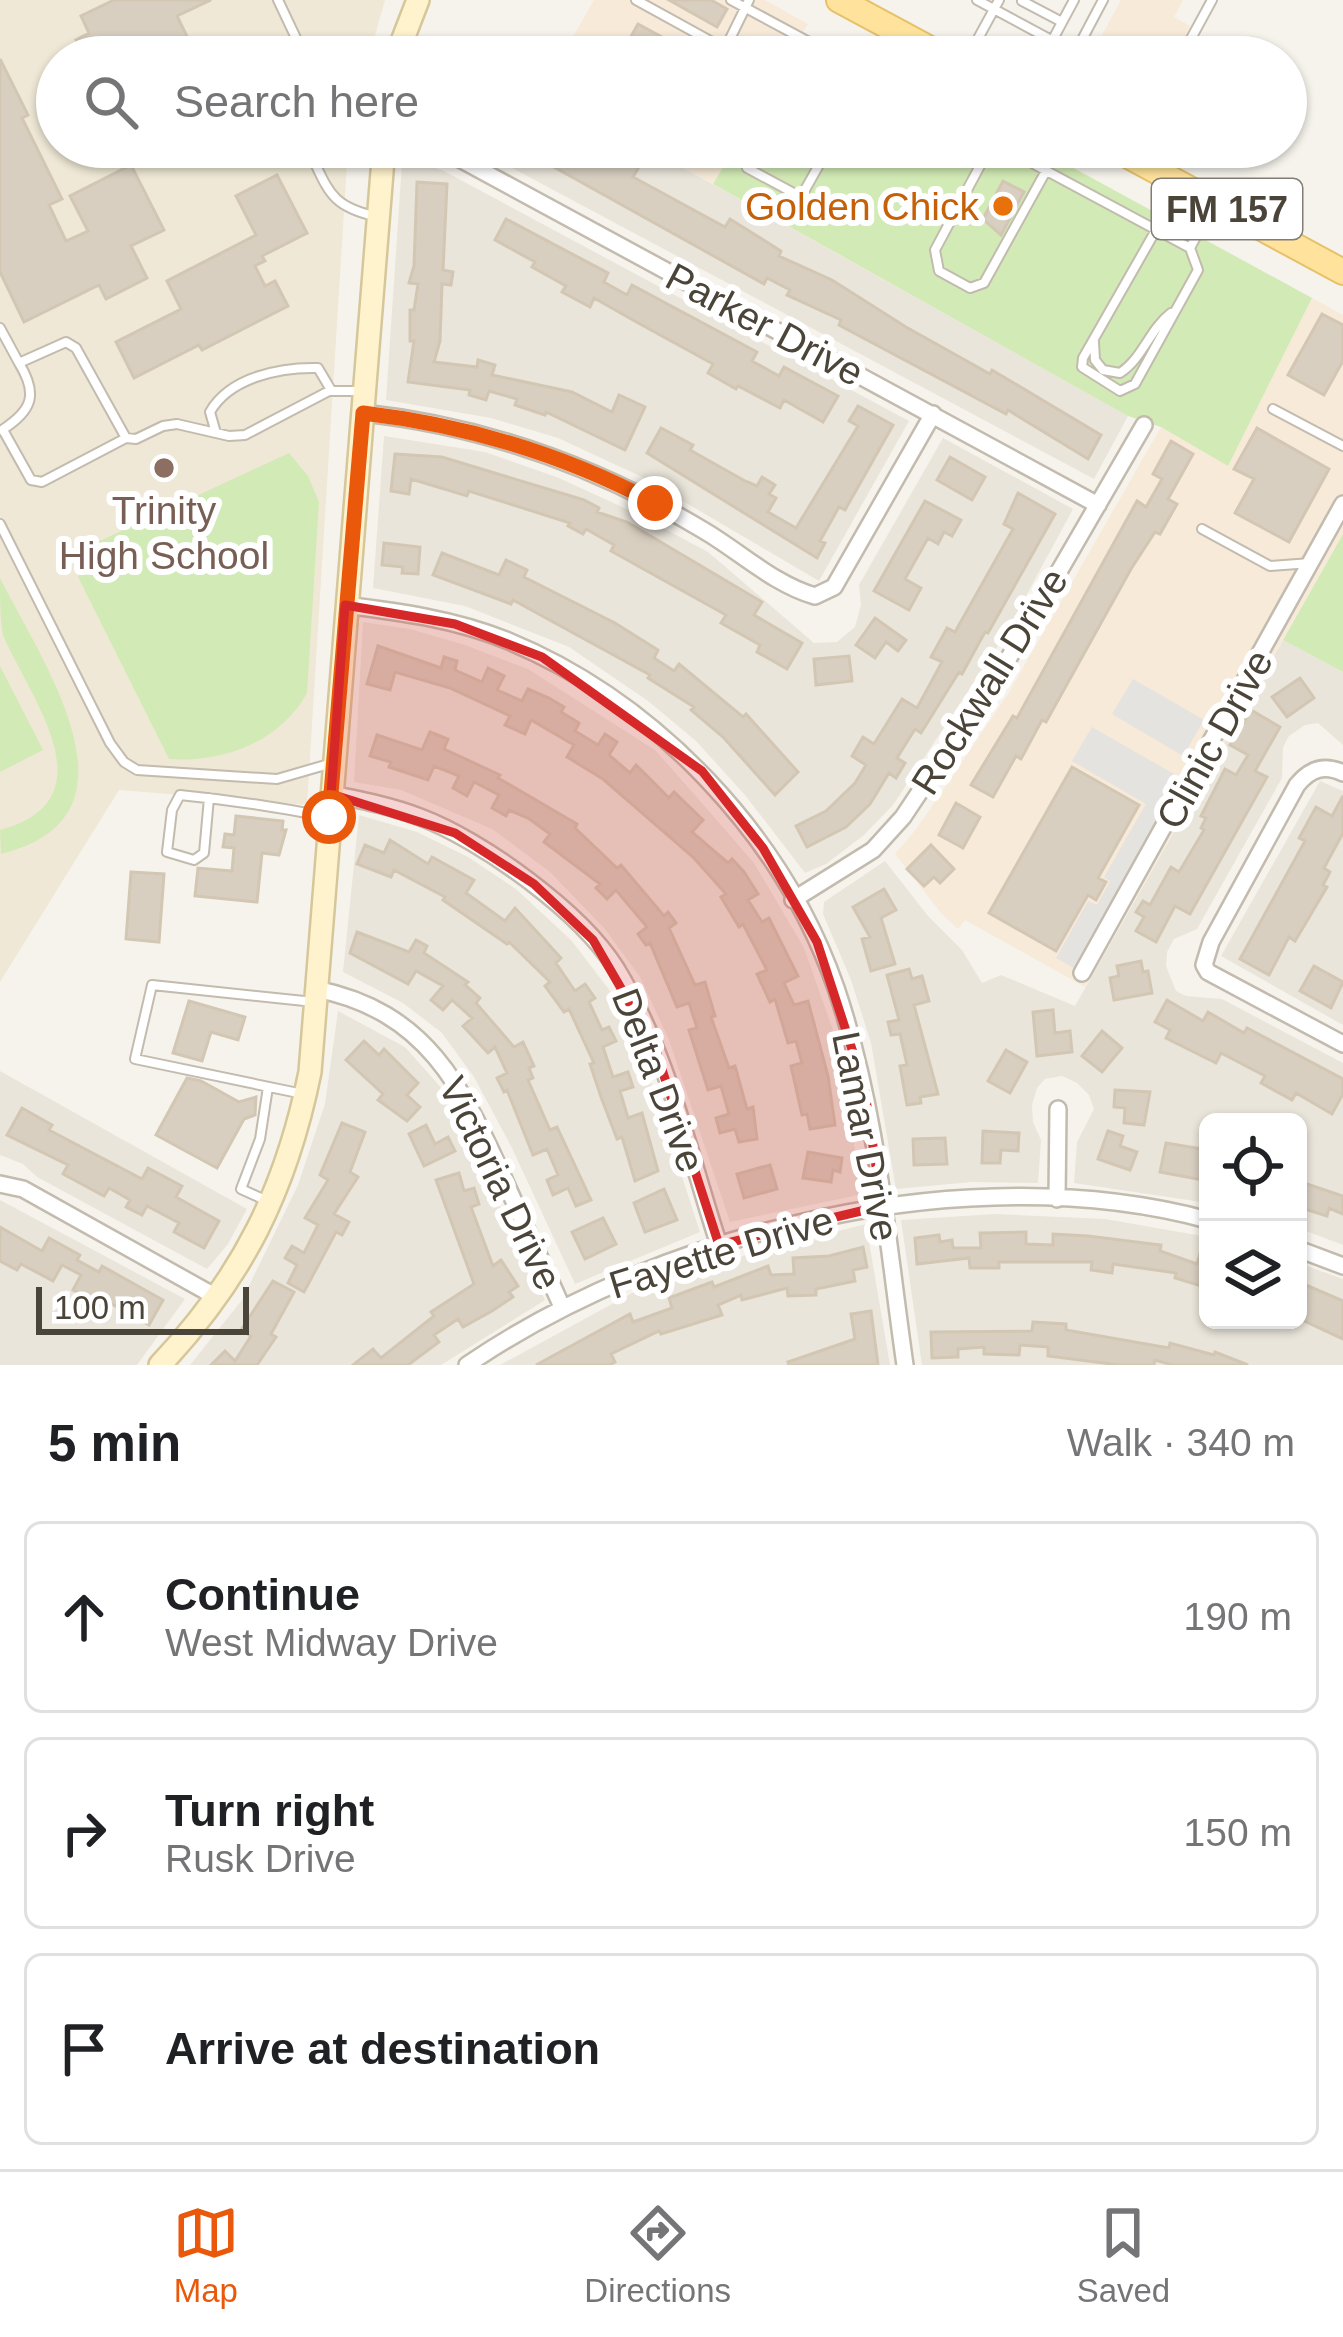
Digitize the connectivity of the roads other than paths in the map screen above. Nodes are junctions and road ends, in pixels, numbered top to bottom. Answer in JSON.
{"nodes":[{"id":1,"x":278,"y":0,"type":"edge"},
{"id":2,"x":418,"y":0,"type":"edge"},
{"id":3,"x":636,"y":0,"type":"edge"},
{"id":4,"x":731,"y":0,"type":"edge"},
{"id":5,"x":839,"y":0,"type":"edge"},
{"id":6,"x":977,"y":0,"type":"edge"},
{"id":7,"x":1074,"y":0,"type":"edge"},
{"id":8,"x":1103,"y":0,"type":"edge"},
{"id":9,"x":1212,"y":0,"type":"edge"},
{"id":10,"x":1022,"y":1,"type":"edge"},
{"id":11,"x":747,"y":4,"type":"edge"},
{"id":12,"x":997,"y":5,"type":"edge"},
{"id":13,"x":1012,"y":19,"type":"junction"},
{"id":14,"x":1062,"y":22,"type":"junction"},
{"id":15,"x":295,"y":36,"type":"edge"},
{"id":16,"x":404,"y":36,"type":"edge"},
{"id":17,"x":701,"y":36,"type":"edge"},
{"id":18,"x":731,"y":36,"type":"edge"},
{"id":19,"x":800,"y":36,"type":"edge"},
{"id":20,"x":906,"y":36,"type":"edge"},
{"id":21,"x":980,"y":36,"type":"edge"},
{"id":22,"x":1043,"y":36,"type":"edge"},
{"id":23,"x":1055,"y":36,"type":"edge"},
{"id":24,"x":1087,"y":36,"type":"edge"},
{"id":25,"x":1192,"y":36,"type":"edge"},
{"id":26,"x":318,"y":168,"type":"edge"},
{"id":27,"x":383,"y":168,"type":"edge"},
{"id":28,"x":477,"y":168,"type":"edge"},
{"id":29,"x":747,"y":168,"type":"edge"},
{"id":30,"x":818,"y":168,"type":"edge"},
{"id":31,"x":979,"y":168,"type":"edge"},
{"id":32,"x":1040,"y":168,"type":"edge"},
{"id":33,"x":1151,"y":168,"type":"edge"},
{"id":34,"x":1046,"y":171,"type":"junction"},
{"id":35,"x":1215,"y":203,"type":"junction"},
{"id":36,"x":380,"y":218,"type":"junction"},
{"id":37,"x":1156,"y":230,"type":"junction"},
{"id":38,"x":1190,"y":248,"type":"junction"},
{"id":39,"x":1343,"y":272,"type":"edge"},
{"id":40,"x":1176,"y":310,"type":"junction"},
{"id":41,"x":0,"y":328,"type":"edge"},
{"id":42,"x":1094,"y":340,"type":"junction"},
{"id":43,"x":19,"y":363,"type":"junction"},
{"id":44,"x":331,"y":390,"type":"junction"},
{"id":45,"x":364,"y":402,"type":"junction"},
{"id":46,"x":1273,"y":409,"type":"dead end"},
{"id":47,"x":933,"y":414,"type":"junction"},
{"id":48,"x":1144,"y":425,"type":"dead end"},
{"id":49,"x":1,"y":430,"type":"edge"},
{"id":50,"x":215,"y":433,"type":"junction"},
{"id":51,"x":126,"y":438,"type":"junction"},
{"id":52,"x":1343,"y":446,"type":"edge"},
{"id":53,"x":1343,"y":503,"type":"edge"},
{"id":54,"x":1098,"y":506,"type":"junction"},
{"id":55,"x":0,"y":524,"type":"edge"},
{"id":56,"x":1202,"y":530,"type":"dead end"},
{"id":57,"x":1312,"y":563,"type":"junction"},
{"id":58,"x":345,"y":605,"type":"junction"},
{"id":59,"x":333,"y":763,"type":"junction"},
{"id":60,"x":1343,"y":773,"type":"edge"},
{"id":61,"x":331,"y":794,"type":"junction"},
{"id":62,"x":209,"y":798,"type":"junction"},
{"id":63,"x":329,"y":817,"type":"junction"},
{"id":64,"x":793,"y":900,"type":"junction"},
{"id":65,"x":1082,"y":973,"type":"dead end"},
{"id":66,"x":316,"y":996,"type":"junction"},
{"id":67,"x":1343,"y":1043,"type":"edge"},
{"id":68,"x":268,"y":1087,"type":"junction"},
{"id":69,"x":305,"y":1094,"type":"junction"},
{"id":70,"x":1058,"y":1109,"type":"dead end"},
{"id":71,"x":0,"y":1184,"type":"edge"},
{"id":72,"x":1057,"y":1199,"type":"junction"},
{"id":73,"x":272,"y":1203,"type":"junction"},
{"id":74,"x":882,"y":1206,"type":"junction"},
{"id":75,"x":1199,"y":1218,"type":"edge"},
{"id":76,"x":719,"y":1245,"type":"junction"},
{"id":77,"x":1307,"y":1252,"type":"edge"},
{"id":78,"x":1343,"y":1266,"type":"edge"},
{"id":79,"x":218,"y":1298,"type":"junction"},
{"id":80,"x":562,"y":1307,"type":"junction"},
{"id":81,"x":160,"y":1365,"type":"edge"},
{"id":82,"x":467,"y":1365,"type":"edge"},
{"id":83,"x":905,"y":1365,"type":"edge"}],
"edges":[{"from":1,"to":15,"type":"lane"},
{"from":2,"to":16,"type":"street"},
{"from":3,"to":17,"type":"lane"},
{"from":4,"to":11,"type":"lane"},
{"from":5,"to":20,"type":"main road"},
{"from":6,"to":12,"type":"lane"},
{"from":7,"to":14,"type":"lane"},
{"from":8,"to":24,"type":"lane"},
{"from":9,"to":25,"type":"lane"},
{"from":10,"to":13,"type":"lane"},
{"from":10,"to":14,"type":"lane"},
{"from":11,"to":18,"type":"lane"},
{"from":11,"to":19,"type":"lane"},
{"from":12,"to":13,"type":"lane"},
{"from":12,"to":21,"type":"lane"},
{"from":13,"to":22,"type":"lane"},
{"from":14,"to":23,"type":"lane"},
{"from":26,"to":36,"type":"lane"},
{"from":27,"to":36,"type":"street"},
{"from":28,"to":47,"type":"street","name":"Parker Drive"},
{"from":29,"to":30,"type":"lane"},
{"from":31,"to":34,"type":"lane"},
{"from":32,"to":34,"type":"lane"},
{"from":33,"to":35,"type":"main road","number":"FM 157"},
{"from":34,"to":37,"type":"lane"},
{"from":35,"to":38,"type":"lane"},
{"from":35,"to":39,"type":"main road","number":"FM 157"},
{"from":36,"to":45,"type":"street"},
{"from":37,"to":38,"type":"lane"},
{"from":37,"to":42,"type":"lane"},
{"from":38,"to":40,"type":"lane"},
{"from":40,"to":42,"type":"lane"},
{"from":40,"to":42,"type":"lane"},
{"from":41,"to":43,"type":"lane"},
{"from":43,"to":49,"type":"lane"},
{"from":43,"to":51,"type":"lane"},
{"from":44,"to":45,"type":"lane"},
{"from":44,"to":50,"type":"lane"},
{"from":44,"to":50,"type":"lane"},
{"from":45,"to":47,"type":"street"},
{"from":45,"to":58,"type":"street"},
{"from":46,"to":52,"type":"lane"},
{"from":47,"to":54,"type":"street","name":"Parker Drive"},
{"from":48,"to":54,"type":"street","name":"Rockwall Drive"},
{"from":49,"to":51,"type":"lane"},
{"from":50,"to":51,"type":"lane"},
{"from":53,"to":57,"type":"street","name":"Clinic Drive"},
{"from":54,"to":64,"type":"street","name":"Rockwall Drive"},
{"from":55,"to":59,"type":"lane"},
{"from":56,"to":57,"type":"lane"},
{"from":57,"to":65,"type":"street","name":"Clinic Drive"},
{"from":58,"to":59,"type":"street"},
{"from":58,"to":64,"type":"street","name":"Lamar Drive"},
{"from":59,"to":61,"type":"street"},
{"from":60,"to":67,"type":"street"},
{"from":61,"to":63,"type":"street"},
{"from":61,"to":76,"type":"street","name":"Delta Drive"},
{"from":62,"to":62,"type":"lane"},
{"from":62,"to":63,"type":"lane"},
{"from":63,"to":66,"type":"street"},
{"from":64,"to":74,"type":"street","name":"Lamar Drive"},
{"from":66,"to":68,"type":"lane"},
{"from":66,"to":69,"type":"street"},
{"from":66,"to":80,"type":"street","name":"Victoria Drive"},
{"from":68,"to":69,"type":"lane"},
{"from":68,"to":73,"type":"lane"},
{"from":69,"to":73,"type":"street"},
{"from":70,"to":72,"type":"street"},
{"from":71,"to":79,"type":"street"},
{"from":72,"to":74,"type":"street","name":"Fayette Drive"},
{"from":72,"to":75,"type":"street","name":"Fayette Drive"},
{"from":73,"to":79,"type":"street"},
{"from":74,"to":76,"type":"street","name":"Fayette Drive"},
{"from":74,"to":83,"type":"street","name":"Lamar Drive"},
{"from":76,"to":80,"type":"street","name":"Fayette Drive"},
{"from":77,"to":78,"type":"street"},
{"from":79,"to":81,"type":"street"},
{"from":80,"to":82,"type":"street","name":"Fayette Drive"}]}
